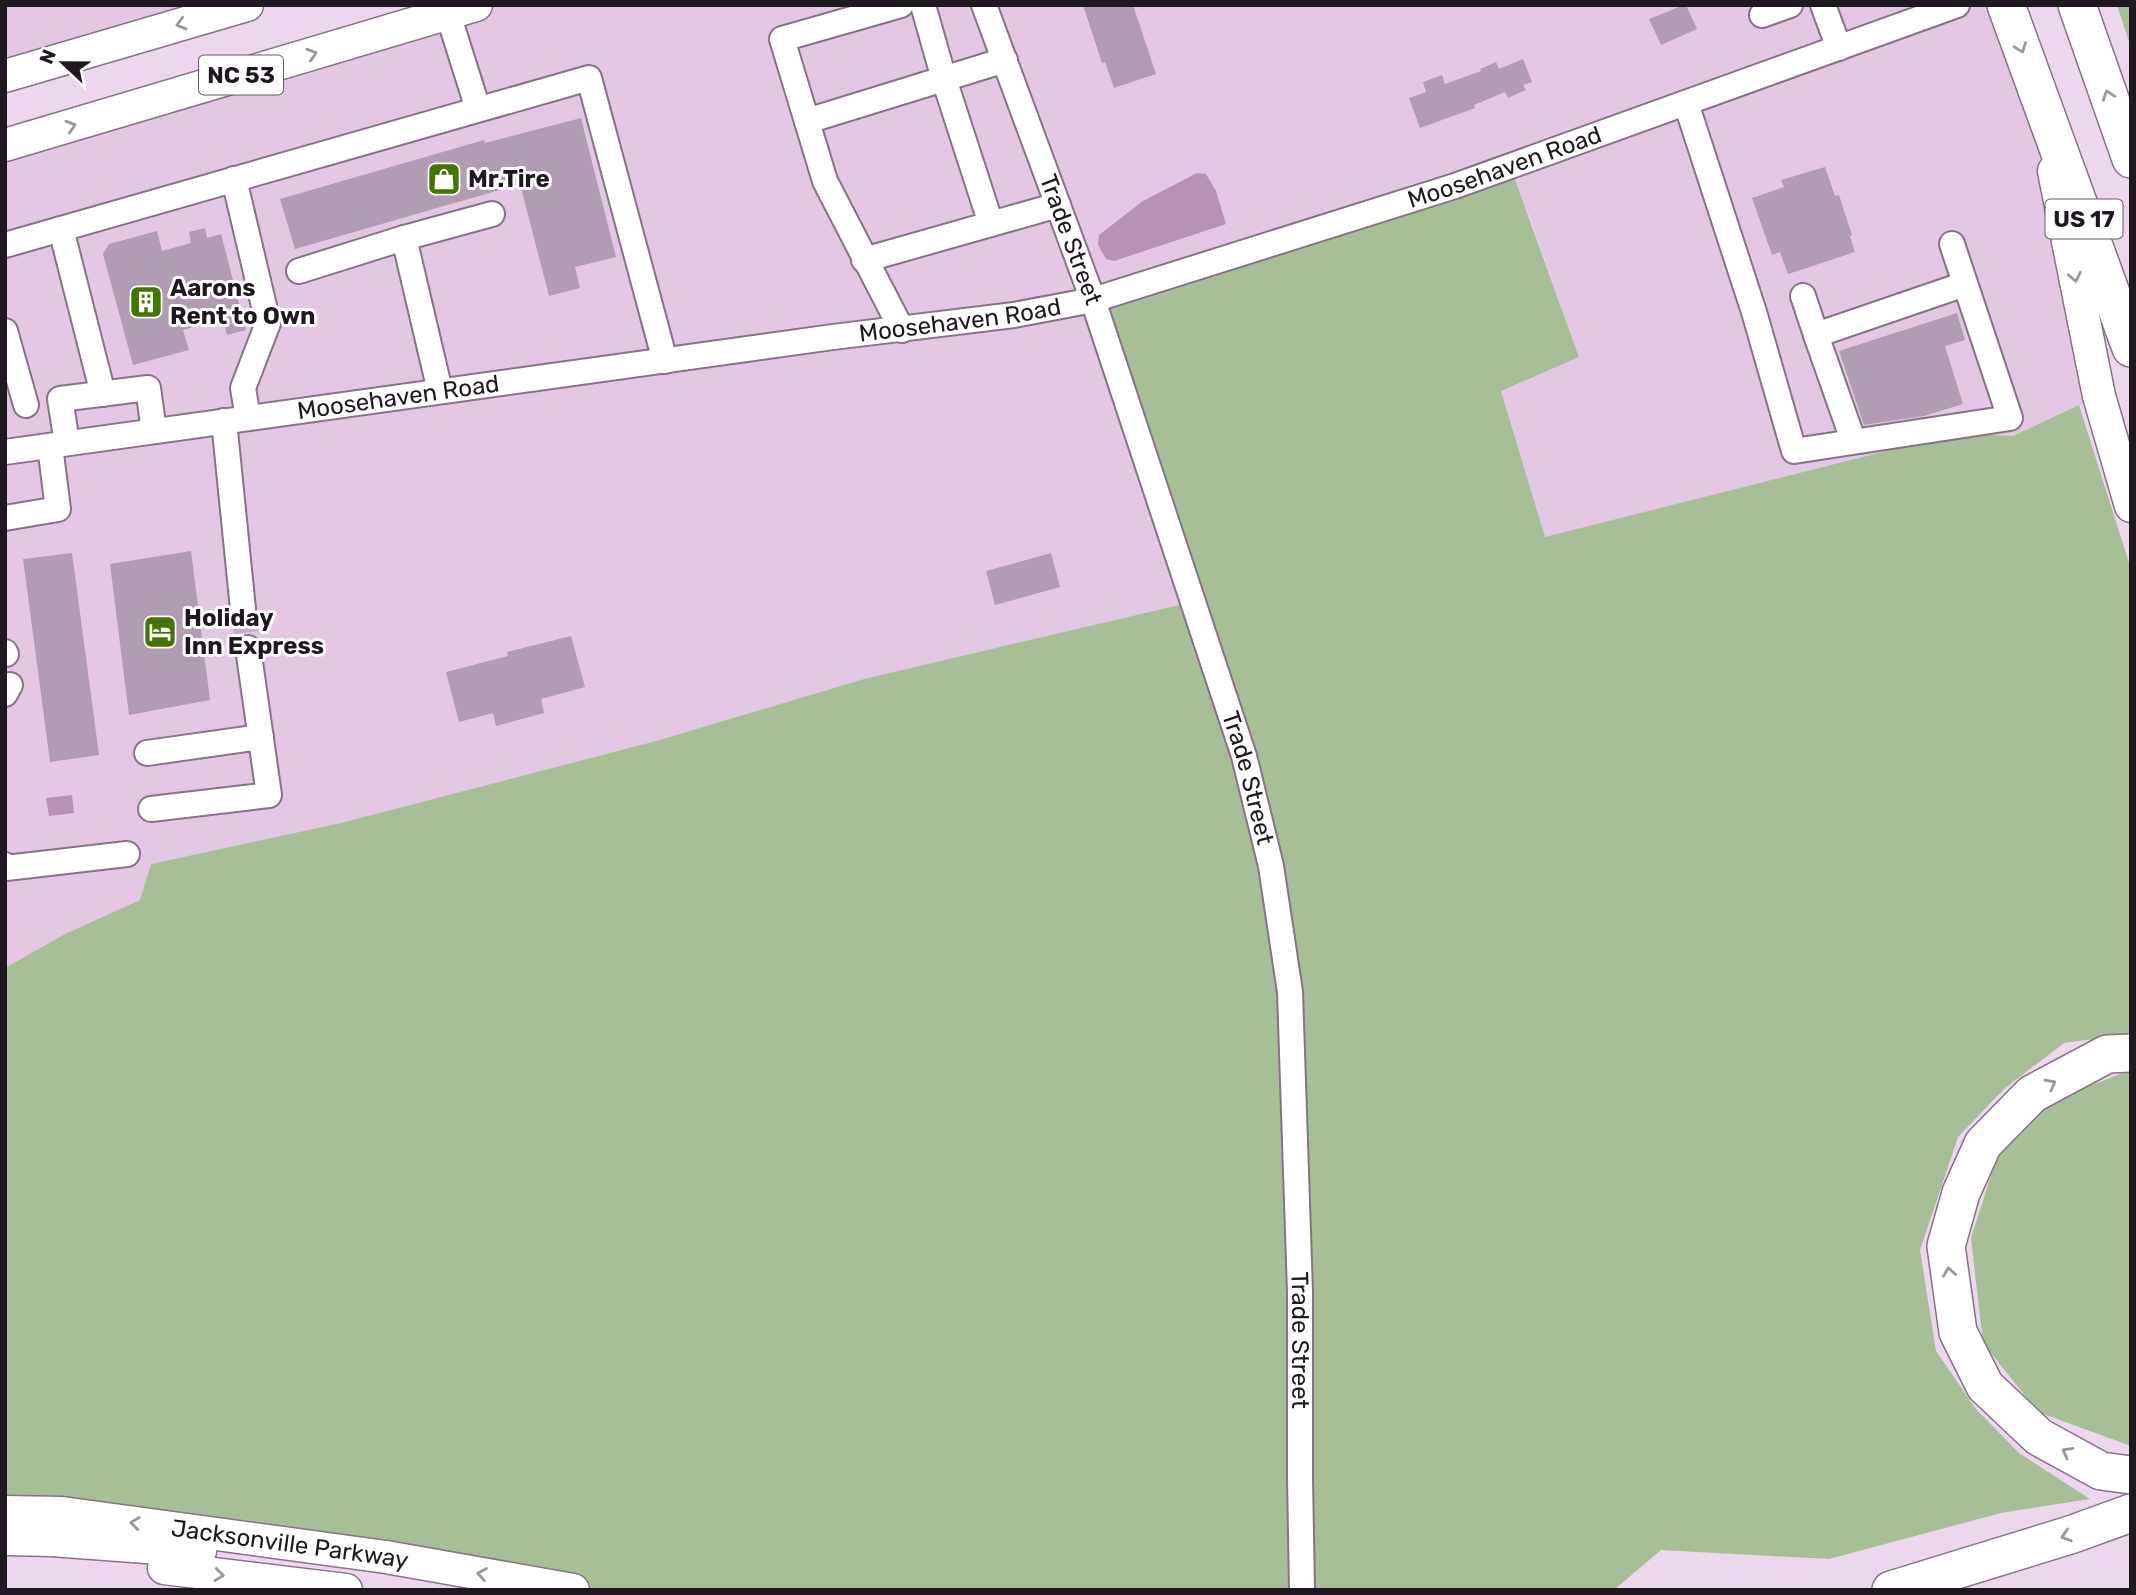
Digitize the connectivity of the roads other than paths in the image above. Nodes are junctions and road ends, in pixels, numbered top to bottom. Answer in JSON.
{"nodes":[{"id":1,"x":247,"y":5,"type":"edge"},
{"id":2,"x":901,"y":5,"type":"edge"},
{"id":3,"x":923,"y":5,"type":"edge"},
{"id":4,"x":985,"y":5,"type":"edge"},
{"id":5,"x":1823,"y":5,"type":"edge"},
{"id":6,"x":1957,"y":5,"type":"edge"},
{"id":7,"x":2006,"y":5,"type":"edge"},
{"id":8,"x":2077,"y":5,"type":"edge"},
{"id":9,"x":462,"y":9,"type":"edge"},
{"id":10,"x":1839,"y":48,"type":"junction"},
{"id":11,"x":1004,"y":60,"type":"junction"},
{"id":12,"x":5,"y":76,"type":"edge"},
{"id":13,"x":944,"y":79,"type":"junction"},
{"id":14,"x":2037,"y":90,"type":"junction"},
{"id":15,"x":1686,"y":103,"type":"junction"},
{"id":16,"x":478,"y":109,"type":"junction"},
{"id":17,"x":807,"y":121,"type":"junction"},
{"id":18,"x":5,"y":145,"type":"edge"},
{"id":19,"x":2131,"y":159,"type":"edge"},
{"id":20,"x":234,"y":179,"type":"junction"},
{"id":21,"x":1058,"y":205,"type":"junction"},
{"id":22,"x":492,"y":214,"type":"dead end"},
{"id":23,"x":991,"y":224,"type":"junction"},
{"id":24,"x":61,"y":229,"type":"junction"},
{"id":25,"x":404,"y":238,"type":"junction"},
{"id":26,"x":1952,"y":244,"type":"dead end"},
{"id":27,"x":5,"y":245,"type":"edge"},
{"id":28,"x":864,"y":260,"type":"junction"},
{"id":29,"x":299,"y":271,"type":"dead end"},
{"id":30,"x":1965,"y":284,"type":"junction"},
{"id":31,"x":1803,"y":296,"type":"dead end"},
{"id":32,"x":1093,"y":300,"type":"junction"},
{"id":33,"x":902,"y":330,"type":"junction"},
{"id":34,"x":5,"y":331,"type":"edge"},
{"id":35,"x":1816,"y":335,"type":"junction"},
{"id":36,"x":2131,"y":348,"type":"edge"},
{"id":37,"x":665,"y":361,"type":"junction"},
{"id":38,"x":440,"y":391,"type":"junction"},
{"id":39,"x":103,"y":394,"type":"junction"},
{"id":40,"x":60,"y":400,"type":"junction"},
{"id":41,"x":15,"y":407,"type":"edge"},
{"id":42,"x":236,"y":419,"type":"junction"},
{"id":43,"x":154,"y":431,"type":"junction"},
{"id":44,"x":1853,"y":440,"type":"junction"},
{"id":45,"x":58,"y":444,"type":"junction"},
{"id":46,"x":5,"y":452,"type":"edge"},
{"id":47,"x":2131,"y":506,"type":"edge"},
{"id":48,"x":5,"y":518,"type":"edge"},
{"id":49,"x":243,"y":610,"type":"tunnel mouth"},
{"id":50,"x":247,"y":648,"type":"tunnel mouth"},
{"id":51,"x":261,"y":737,"type":"junction"},
{"id":52,"x":147,"y":753,"type":"dead end"},
{"id":53,"x":151,"y":809,"type":"dead end"},
{"id":54,"x":127,"y":855,"type":"dead end"},
{"id":55,"x":5,"y":865,"type":"edge"},
{"id":56,"x":2131,"y":1053,"type":"edge"},
{"id":57,"x":2131,"y":1475,"type":"edge"},
{"id":58,"x":5,"y":1512,"type":"edge"},
{"id":59,"x":2131,"y":1513,"type":"edge"},
{"id":60,"x":5,"y":1539,"type":"edge"},
{"id":61,"x":5,"y":1555,"type":"edge"},
{"id":62,"x":386,"y":1557,"type":"junction"},
{"id":63,"x":346,"y":1590,"type":"edge"},
{"id":64,"x":573,"y":1590,"type":"edge"},
{"id":65,"x":1302,"y":1590,"type":"edge"},
{"id":66,"x":1891,"y":1590,"type":"edge"}],
"edges":[{"from":1,"to":12,"type":"main road","number":"NC 53","one_way":true},
{"from":2,"to":17,"type":"street"},
{"from":3,"to":13,"type":"street"},
{"from":4,"to":11,"type":"street","name":"Trade Street"},
{"from":5,"to":10,"type":"street"},
{"from":6,"to":10,"type":"street","name":"Moosehaven Road"},
{"from":7,"to":14,"type":"highway","number":"US 17","one_way":true},
{"from":19,"to":8,"type":"highway","one_way":true},
{"from":9,"to":16,"type":"street"},
{"from":18,"to":9,"type":"main road","number":"NC 53","one_way":true},
{"from":10,"to":15,"type":"street","name":"Moosehaven Road"},
{"from":11,"to":13,"type":"street"},
{"from":11,"to":21,"type":"street","name":"Trade Street"},
{"from":13,"to":17,"type":"street"},
{"from":13,"to":23,"type":"street"},
{"from":14,"to":36,"type":"highway","number":"US 17"},
{"from":14,"to":47,"type":"main road","one_way":true},
{"from":15,"to":32,"type":"street","name":"Moosehaven Road"},
{"from":15,"to":44,"type":"street"},
{"from":16,"to":20,"type":"street"},
{"from":16,"to":37,"type":"street"},
{"from":17,"to":28,"type":"street"},
{"from":20,"to":24,"type":"street"},
{"from":20,"to":42,"type":"street"},
{"from":21,"to":23,"type":"street"},
{"from":21,"to":32,"type":"street","name":"Trade Street"},
{"from":22,"to":25,"type":"street"},
{"from":23,"to":28,"type":"street"},
{"from":24,"to":27,"type":"street"},
{"from":24,"to":39,"type":"street"},
{"from":25,"to":29,"type":"street"},
{"from":25,"to":38,"type":"street"},
{"from":26,"to":30,"type":"street"},
{"from":28,"to":33,"type":"street"},
{"from":30,"to":35,"type":"street"},
{"from":30,"to":44,"type":"street"},
{"from":31,"to":35,"type":"street"},
{"from":32,"to":33,"type":"street","name":"Moosehaven Road"},
{"from":32,"to":65,"type":"street","name":"Trade Street"},
{"from":33,"to":37,"type":"street","name":"Moosehaven Road"},
{"from":34,"to":41,"type":"street"},
{"from":35,"to":44,"type":"street"},
{"from":37,"to":38,"type":"street","name":"Moosehaven Road"},
{"from":38,"to":42,"type":"street","name":"Moosehaven Road"},
{"from":39,"to":40,"type":"street"},
{"from":39,"to":43,"type":"street"},
{"from":40,"to":41,"type":"street"},
{"from":40,"to":45,"type":"street"},
{"from":42,"to":43,"type":"street","name":"Moosehaven Road"},
{"from":42,"to":49,"type":"street"},
{"from":43,"to":45,"type":"street","name":"Moosehaven Road"},
{"from":45,"to":46,"type":"street","name":"Moosehaven Road"},
{"from":45,"to":48,"type":"street"},
{"from":50,"to":51,"type":"street"},
{"from":51,"to":52,"type":"street"},
{"from":51,"to":53,"type":"street"},
{"from":54,"to":55,"type":"street"},
{"from":57,"to":56,"type":"highway","one_way":true},
{"from":62,"to":58,"type":"main road","name":"Jacksonville Parkway","one_way":true},
{"from":59,"to":66,"type":"highway","one_way":true},
{"from":60,"to":62,"type":"main road"},
{"from":61,"to":63,"type":"main road","name":"Jacksonville Parkway","one_way":true},
{"from":64,"to":62,"type":"main road","name":"Jacksonville Parkway","one_way":true}]}
